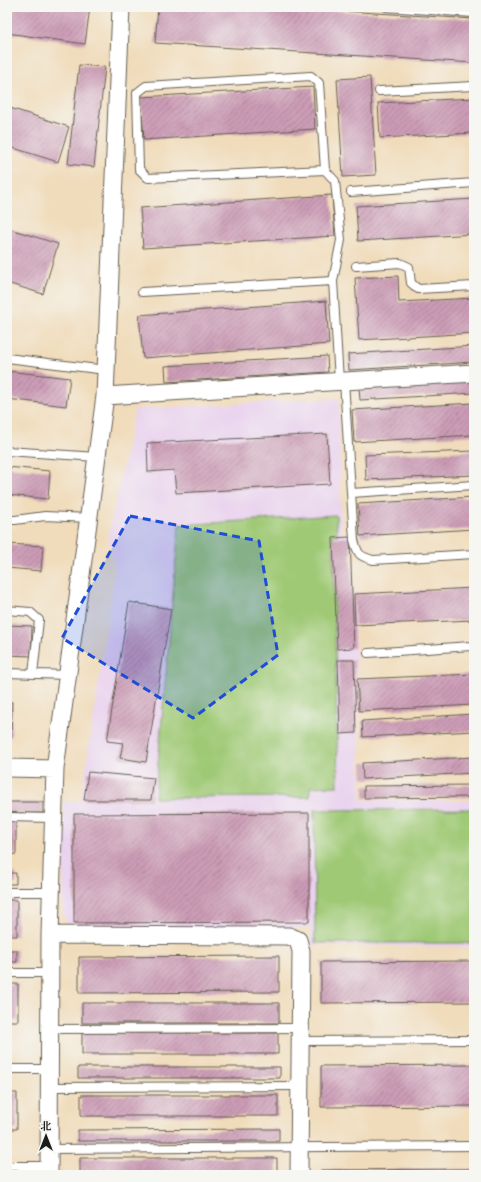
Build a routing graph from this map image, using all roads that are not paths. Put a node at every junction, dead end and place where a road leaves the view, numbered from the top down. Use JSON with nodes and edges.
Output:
{"nodes":[{"id":1,"x":120,"y":7,"type":"edge"},
{"id":2,"x":386,"y":7,"type":"edge"},
{"id":3,"x":474,"y":14,"type":"edge"},
{"id":4,"x":474,"y":86,"type":"edge"},
{"id":5,"x":379,"y":91,"type":"dead end"},
{"id":6,"x":325,"y":170,"type":"junction"},
{"id":7,"x":474,"y":183,"type":"edge"},
{"id":8,"x":351,"y":192,"type":"dead end"},
{"id":9,"x":356,"y":266,"type":"dead end"},
{"id":10,"x":332,"y":281,"type":"junction"},
{"id":11,"x":474,"y":286,"type":"edge"},
{"id":12,"x":142,"y":292,"type":"dead end"},
{"id":13,"x":7,"y":358,"type":"edge"},
{"id":14,"x":106,"y":370,"type":"junction"},
{"id":15,"x":474,"y":372,"type":"edge"},
{"id":16,"x":342,"y":381,"type":"junction"},
{"id":17,"x":105,"y":396,"type":"junction"},
{"id":18,"x":7,"y":452,"type":"edge"},
{"id":19,"x":97,"y":457,"type":"junction"},
{"id":20,"x":474,"y":485,"type":"edge"},
{"id":21,"x":351,"y":493,"type":"junction"},
{"id":22,"x":89,"y":518,"type":"junction"},
{"id":23,"x":7,"y":520,"type":"edge"},
{"id":24,"x":474,"y":554,"type":"edge"},
{"id":25,"x":7,"y":610,"type":"edge"},
{"id":26,"x":474,"y":647,"type":"edge"},
{"id":27,"x":368,"y":653,"type":"dead end"},
{"id":28,"x":7,"y":673,"type":"edge"},
{"id":29,"x":33,"y":674,"type":"junction"},
{"id":30,"x":67,"y":675,"type":"junction"},
{"id":31,"x":7,"y":768,"type":"edge"},
{"id":32,"x":54,"y":769,"type":"junction"},
{"id":33,"x":7,"y":817,"type":"edge"},
{"id":34,"x":53,"y":818,"type":"junction"},
{"id":35,"x":7,"y":892,"type":"edge"},
{"id":36,"x":51,"y":892,"type":"junction"},
{"id":37,"x":50,"y":935,"type":"junction"},
{"id":38,"x":49,"y":973,"type":"junction"},
{"id":39,"x":7,"y":974,"type":"edge"},
{"id":40,"x":49,"y":1029,"type":"junction"},
{"id":41,"x":301,"y":1034,"type":"junction"},
{"id":42,"x":474,"y":1040,"type":"edge"},
{"id":43,"x":49,"y":1068,"type":"junction"},
{"id":44,"x":7,"y":1069,"type":"edge"},
{"id":45,"x":300,"y":1086,"type":"junction"},
{"id":46,"x":49,"y":1087,"type":"junction"},
{"id":47,"x":474,"y":1146,"type":"edge"},
{"id":48,"x":300,"y":1148,"type":"junction"},
{"id":49,"x":49,"y":1163,"type":"edge"},
{"id":50,"x":7,"y":1166,"type":"edge"},
{"id":51,"x":299,"y":1175,"type":"edge"}],
"edges":[{"from":1,"to":14,"type":"street"},
{"from":2,"to":3,"type":"lane"},
{"from":4,"to":5,"type":"lane"},
{"from":6,"to":6,"type":"lane"},
{"from":6,"to":10,"type":"lane"},
{"from":7,"to":8,"type":"lane"},
{"from":9,"to":11,"type":"lane"},
{"from":10,"to":12,"type":"lane"},
{"from":10,"to":16,"type":"lane"},
{"from":13,"to":14,"type":"lane"},
{"from":14,"to":17,"type":"street"},
{"from":15,"to":16,"type":"street"},
{"from":16,"to":17,"type":"street"},
{"from":16,"to":21,"type":"lane"},
{"from":17,"to":19,"type":"street"},
{"from":18,"to":19,"type":"lane"},
{"from":19,"to":22,"type":"street"},
{"from":20,"to":21,"type":"lane"},
{"from":21,"to":24,"type":"lane"},
{"from":22,"to":23,"type":"lane"},
{"from":22,"to":30,"type":"street"},
{"from":25,"to":29,"type":"lane"},
{"from":26,"to":27,"type":"lane"},
{"from":28,"to":29,"type":"lane"},
{"from":29,"to":30,"type":"lane"},
{"from":30,"to":32,"type":"street"},
{"from":31,"to":32,"type":"street"},
{"from":32,"to":34,"type":"street"},
{"from":33,"to":34,"type":"lane"},
{"from":34,"to":36,"type":"street"},
{"from":35,"to":36,"type":"lane"},
{"from":36,"to":37,"type":"street"},
{"from":37,"to":38,"type":"street"},
{"from":37,"to":41,"type":"street"},
{"from":38,"to":39,"type":"lane"},
{"from":38,"to":40,"type":"street"},
{"from":40,"to":41,"type":"lane"},
{"from":40,"to":43,"type":"street"},
{"from":41,"to":42,"type":"lane"},
{"from":41,"to":45,"type":"street"},
{"from":43,"to":44,"type":"lane"},
{"from":43,"to":46,"type":"street"},
{"from":45,"to":46,"type":"lane"},
{"from":45,"to":48,"type":"street"},
{"from":46,"to":49,"type":"street"},
{"from":47,"to":48,"type":"lane"},
{"from":48,"to":49,"type":"lane"},
{"from":48,"to":51,"type":"street"},
{"from":49,"to":50,"type":"lane"}]}
